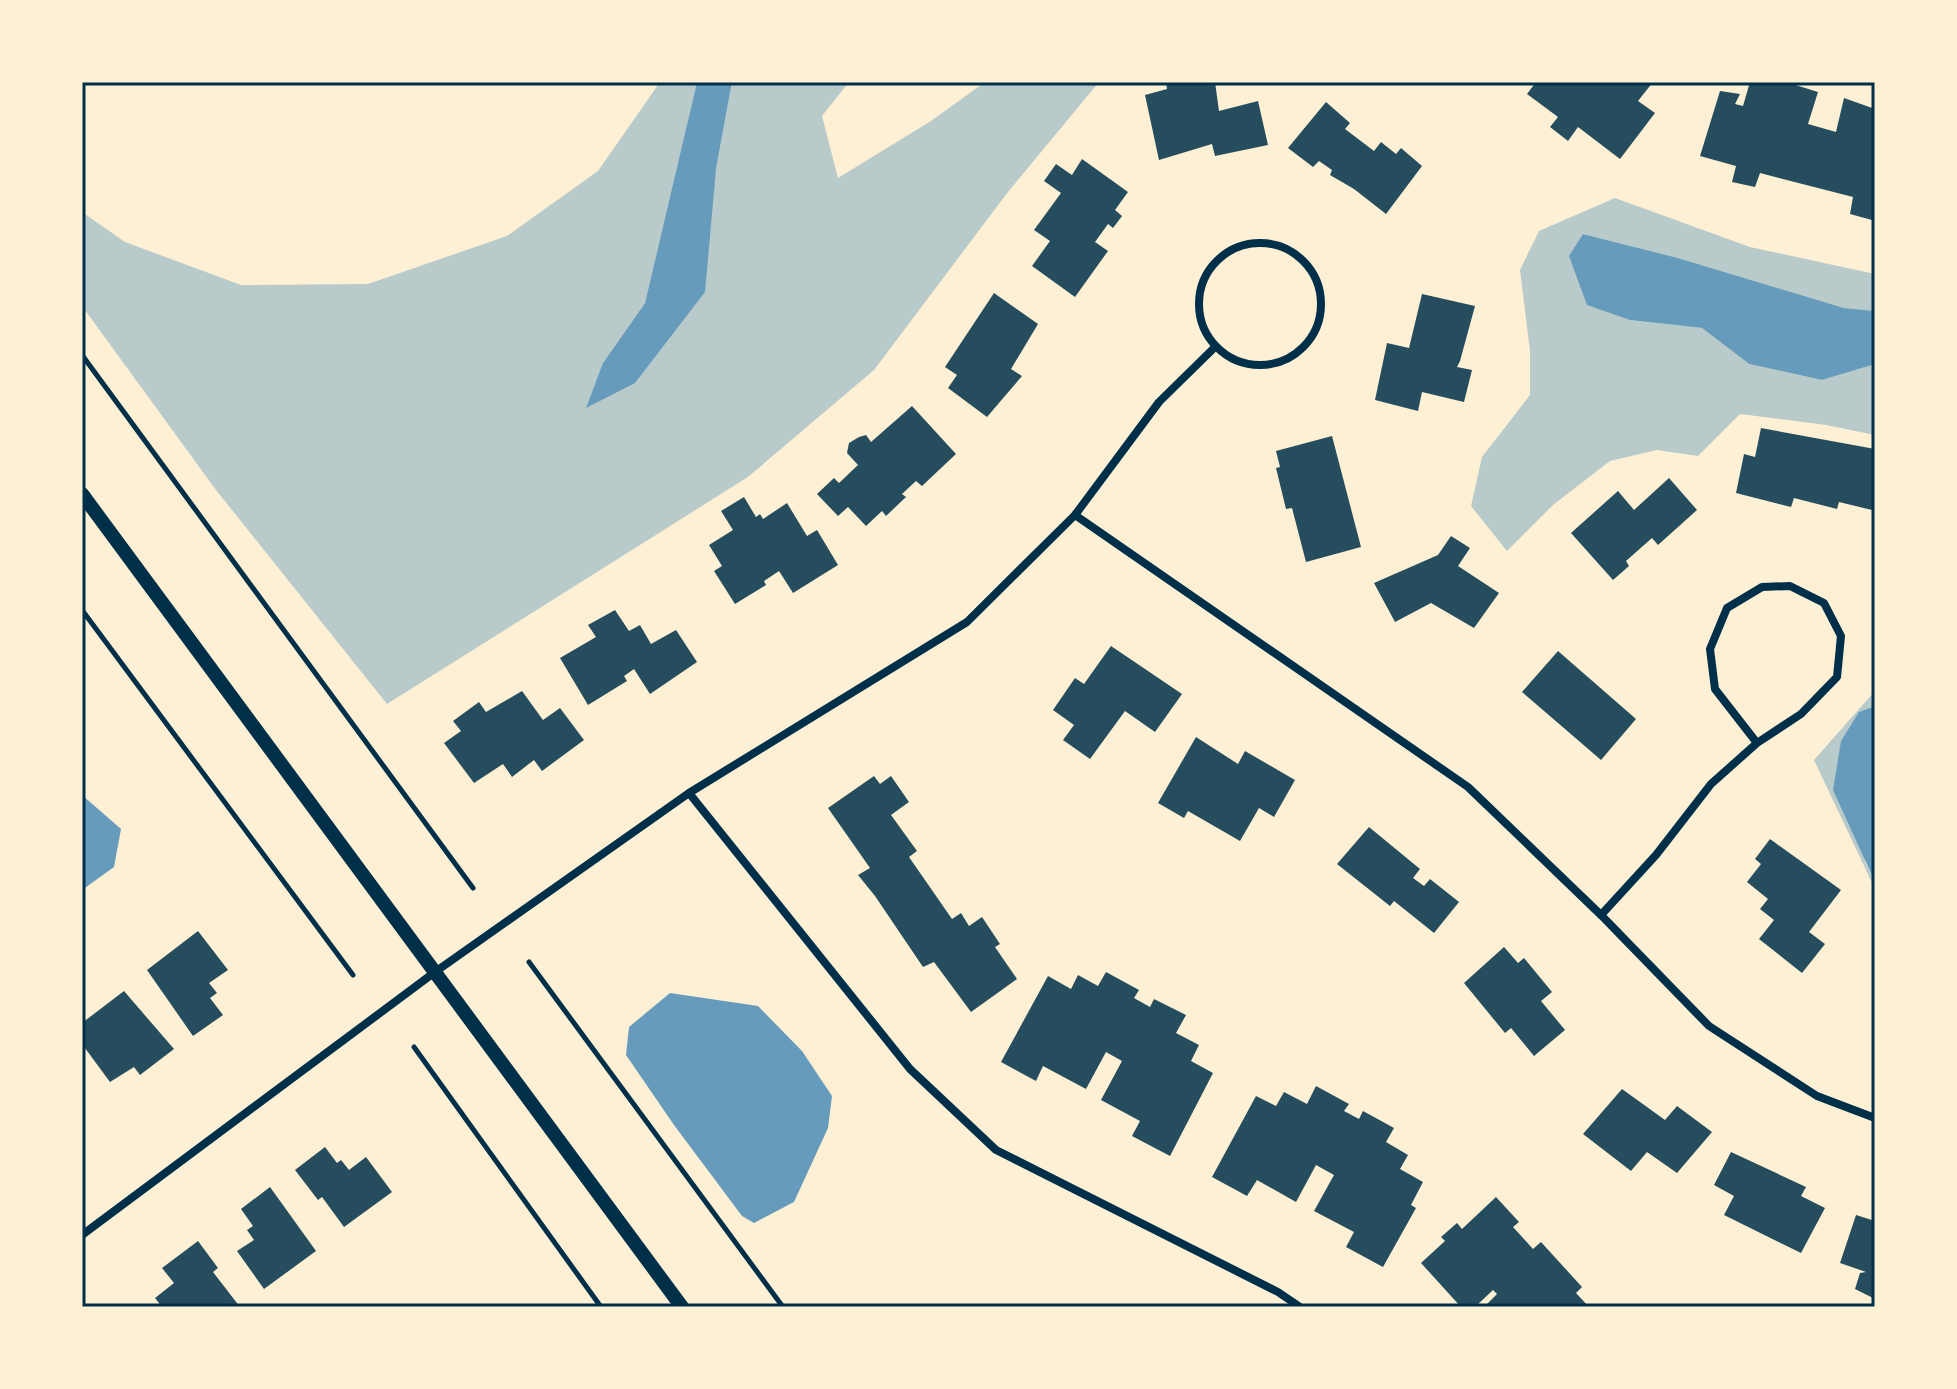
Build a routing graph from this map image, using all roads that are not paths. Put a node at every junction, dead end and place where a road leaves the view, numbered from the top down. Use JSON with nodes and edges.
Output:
{"nodes":[{"id":1,"x":1215,"y":347,"type":"junction"},
{"id":2,"x":82,"y":494,"type":"edge"},
{"id":3,"x":1075,"y":515,"type":"junction"},
{"id":4,"x":1757,"y":743,"type":"junction"},
{"id":5,"x":689,"y":793,"type":"junction"},
{"id":6,"x":1601,"y":915,"type":"junction"},
{"id":7,"x":435,"y":972,"type":"junction"},
{"id":8,"x":1875,"y":1118,"type":"edge"},
{"id":9,"x":82,"y":1235,"type":"edge"},
{"id":10,"x":682,"y":1307,"type":"edge"},
{"id":11,"x":1300,"y":1307,"type":"edge"}],
"edges":[{"from":1,"to":1,"type":"street"},
{"from":1,"to":3,"type":"street"},
{"from":2,"to":7,"type":"street"},
{"from":3,"to":5,"type":"street"},
{"from":3,"to":6,"type":"street"},
{"from":4,"to":4,"type":"street"},
{"from":4,"to":6,"type":"street"},
{"from":5,"to":7,"type":"street"},
{"from":5,"to":11,"type":"street"},
{"from":6,"to":8,"type":"street"},
{"from":7,"to":9,"type":"street"},
{"from":7,"to":10,"type":"street"}]}
